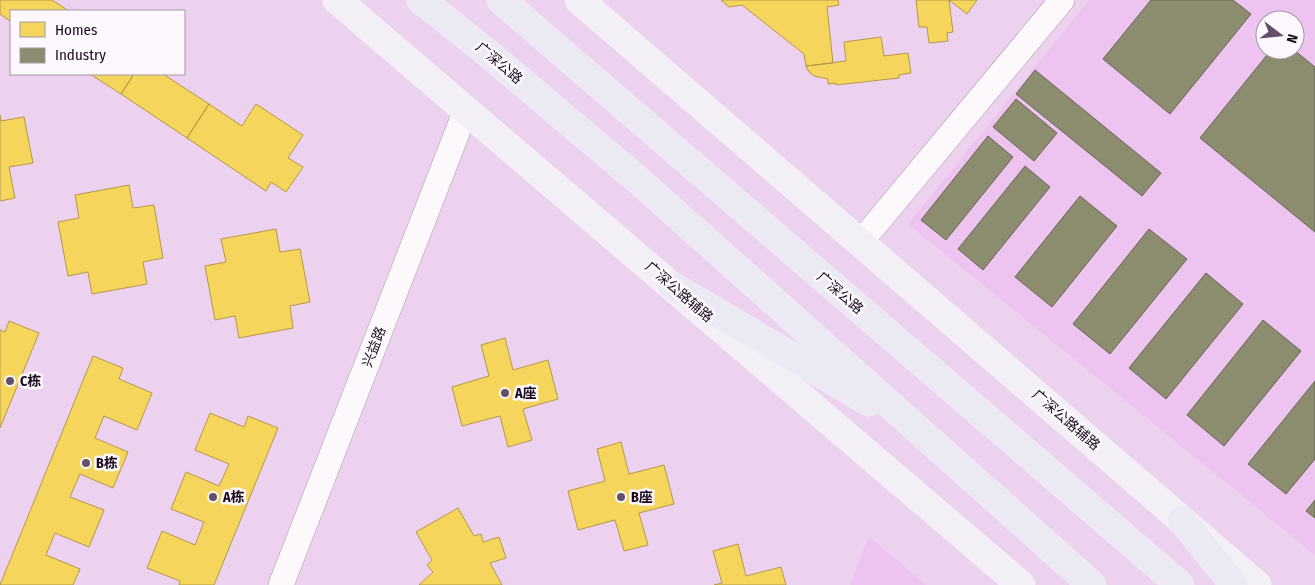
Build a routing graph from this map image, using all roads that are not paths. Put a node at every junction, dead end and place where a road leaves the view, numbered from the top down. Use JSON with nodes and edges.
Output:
{"nodes":[{"id":1,"x":337,"y":0,"type":"edge"},
{"id":2,"x":420,"y":0,"type":"edge"},
{"id":3,"x":501,"y":0,"type":"edge"},
{"id":4,"x":579,"y":0,"type":"edge"},
{"id":5,"x":1062,"y":0,"type":"edge"},
{"id":6,"x":466,"y":110,"type":"junction"},
{"id":7,"x":860,"y":243,"type":"junction"},
{"id":8,"x":672,"y":286,"type":"junction"},
{"id":9,"x":923,"y":434,"type":"junction"},
{"id":10,"x":1182,"y":520,"type":"junction"},
{"id":11,"x":281,"y":585,"type":"edge"},
{"id":12,"x":1021,"y":585,"type":"edge"},
{"id":13,"x":1092,"y":585,"type":"edge"},
{"id":14,"x":1180,"y":585,"type":"edge"},
{"id":15,"x":1234,"y":585,"type":"edge"},
{"id":16,"x":1257,"y":585,"type":"edge"}],
"edges":[{"from":1,"to":6,"type":"main road","name":"广深公路辅路"},
{"from":2,"to":9,"type":"highway","name":"广深公路"},
{"from":3,"to":14,"type":"highway","name":"广深公路"},
{"from":4,"to":7,"type":"main road","name":"广深公路辅路"},
{"from":5,"to":7,"type":"street"},
{"from":6,"to":8,"type":"main road","name":"广深公路辅路"},
{"from":6,"to":11,"type":"street","name":"兴益路"},
{"from":7,"to":10,"type":"main road","name":"广深公路辅路"},
{"from":8,"to":9,"type":"highway"},
{"from":8,"to":12,"type":"main road","name":"广深公路辅路"},
{"from":9,"to":13,"type":"highway","name":"广深公路"},
{"from":10,"to":15,"type":"highway"},
{"from":10,"to":16,"type":"main road","name":"广深公路辅路"}]}
